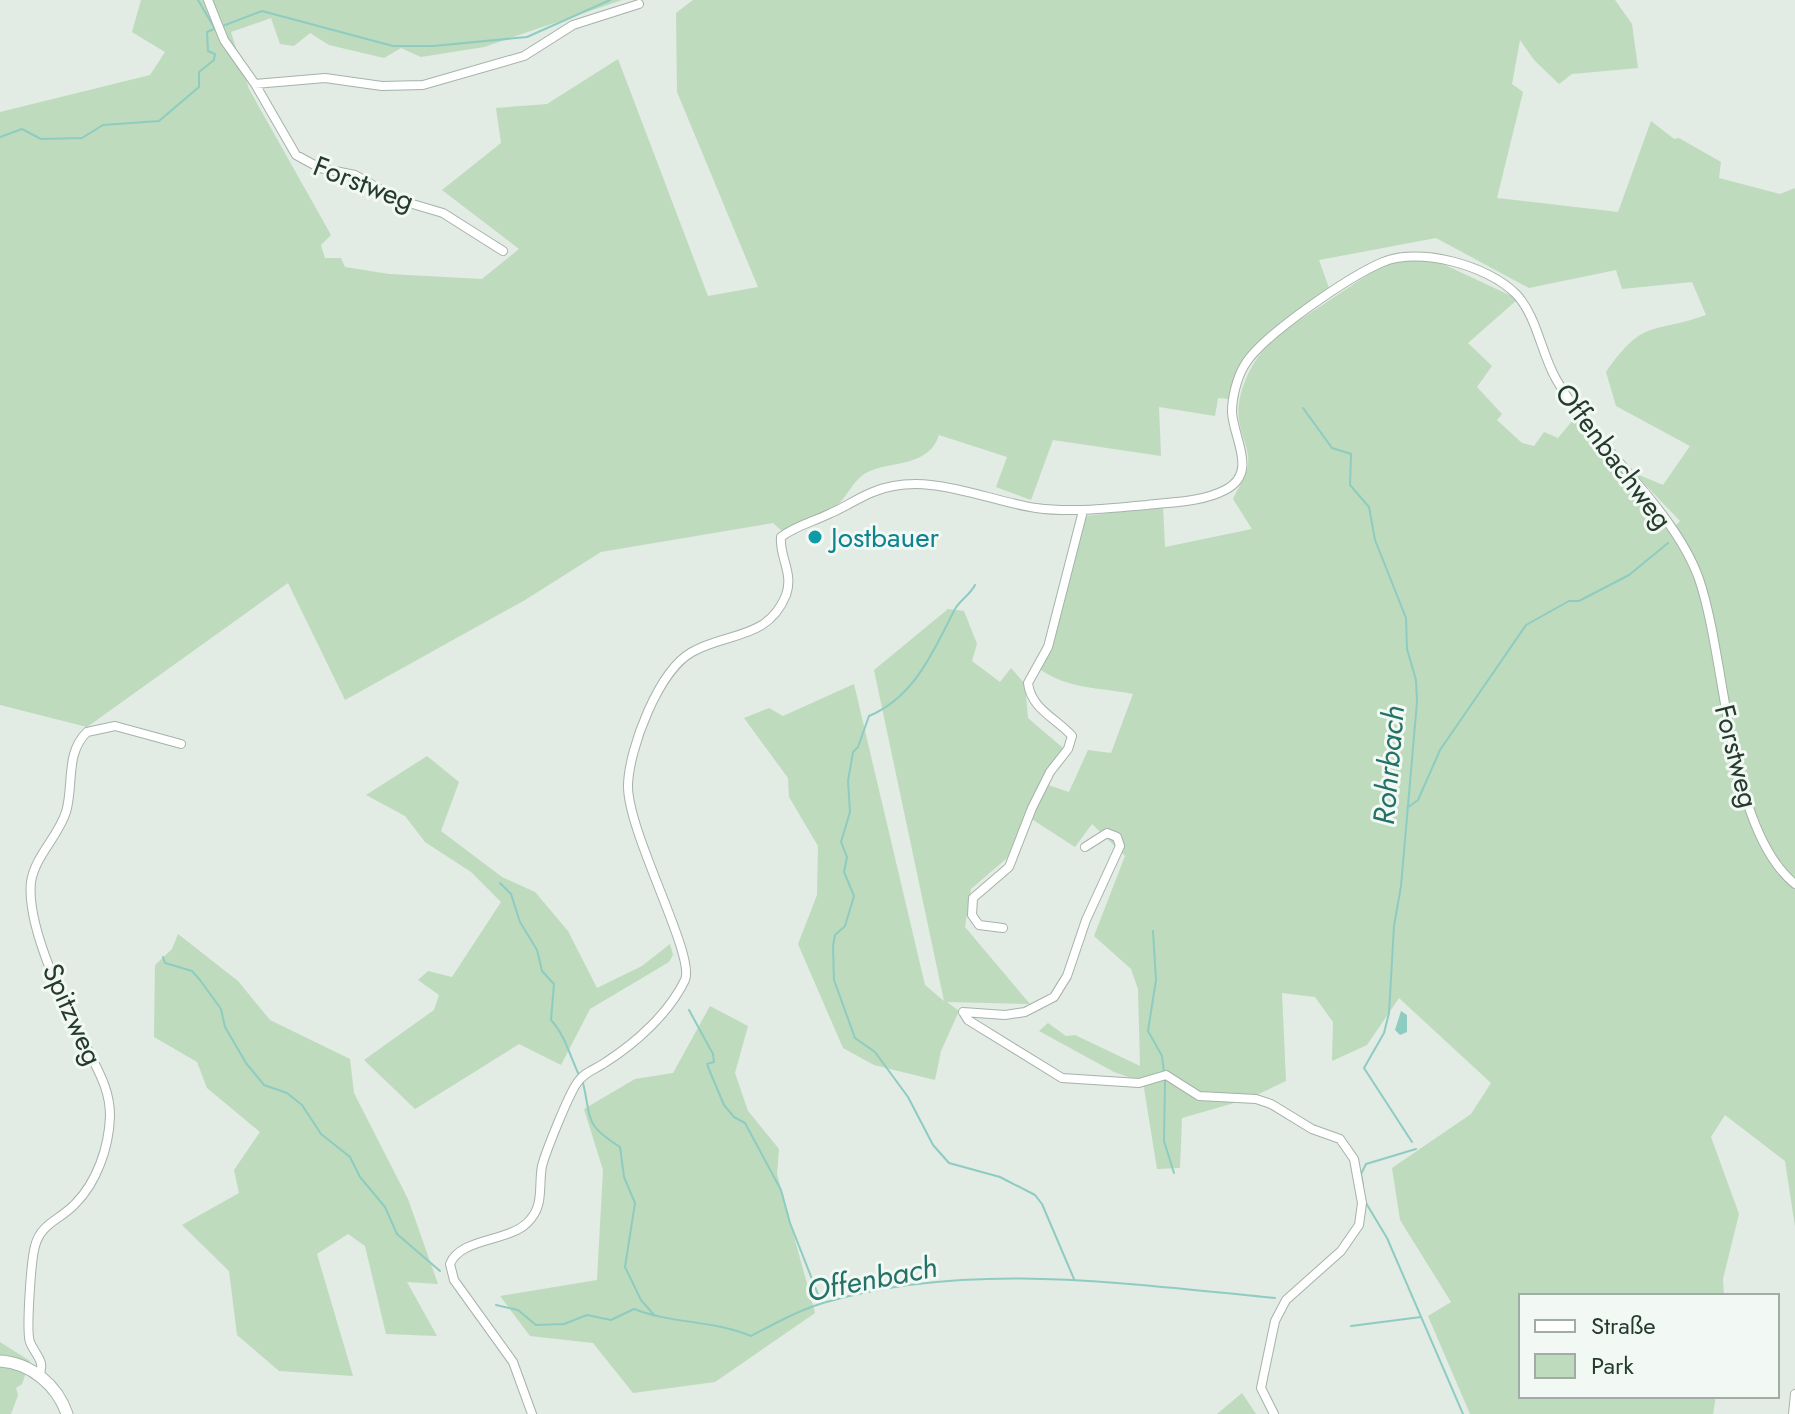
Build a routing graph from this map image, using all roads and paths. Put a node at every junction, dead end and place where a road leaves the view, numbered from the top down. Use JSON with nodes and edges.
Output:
{"nodes":[{"id":1,"x":208,"y":0,"type":"edge"},
{"id":2,"x":639,"y":4,"type":"dead end"},
{"id":3,"x":255,"y":84,"type":"junction"},
{"id":4,"x":503,"y":251,"type":"dead end"},
{"id":5,"x":1083,"y":511,"type":"junction"},
{"id":6,"x":1709,"y":615,"type":"joint"},
{"id":7,"x":181,"y":744,"type":"dead end"},
{"id":8,"x":1085,"y":847,"type":"dead end"},
{"id":9,"x":1795,"y":884,"type":"edge"},
{"id":10,"x":1003,"y":928,"type":"dead end"},
{"id":11,"x":0,"y":1361,"type":"edge"},
{"id":12,"x":39,"y":1375,"type":"junction"},
{"id":13,"x":1795,"y":1394,"type":"edge"},
{"id":14,"x":67,"y":1414,"type":"edge"},
{"id":15,"x":532,"y":1414,"type":"edge"},
{"id":16,"x":1274,"y":1414,"type":"edge"},
{"id":17,"x":1793,"y":1414,"type":"edge"}],
"edges":[{"from":1,"to":3,"type":"street","name":"Forstweg"},
{"from":2,"to":3,"type":"street"},
{"from":3,"to":4,"type":"street","name":"Forstweg"},
{"from":5,"to":6,"type":"street","name":"Offenbachweg"},
{"from":5,"to":10,"type":"street"},
{"from":5,"to":15,"type":"street","name":"Offenbachweg"},
{"from":6,"to":9,"type":"street","name":"Forstweg"},
{"from":7,"to":12,"type":"street","name":"Spitzweg"},
{"from":8,"to":16,"type":"street"},
{"from":11,"to":12,"type":"main road"},
{"from":12,"to":14,"type":"main road"},
{"from":13,"to":17,"type":"street"}]}
